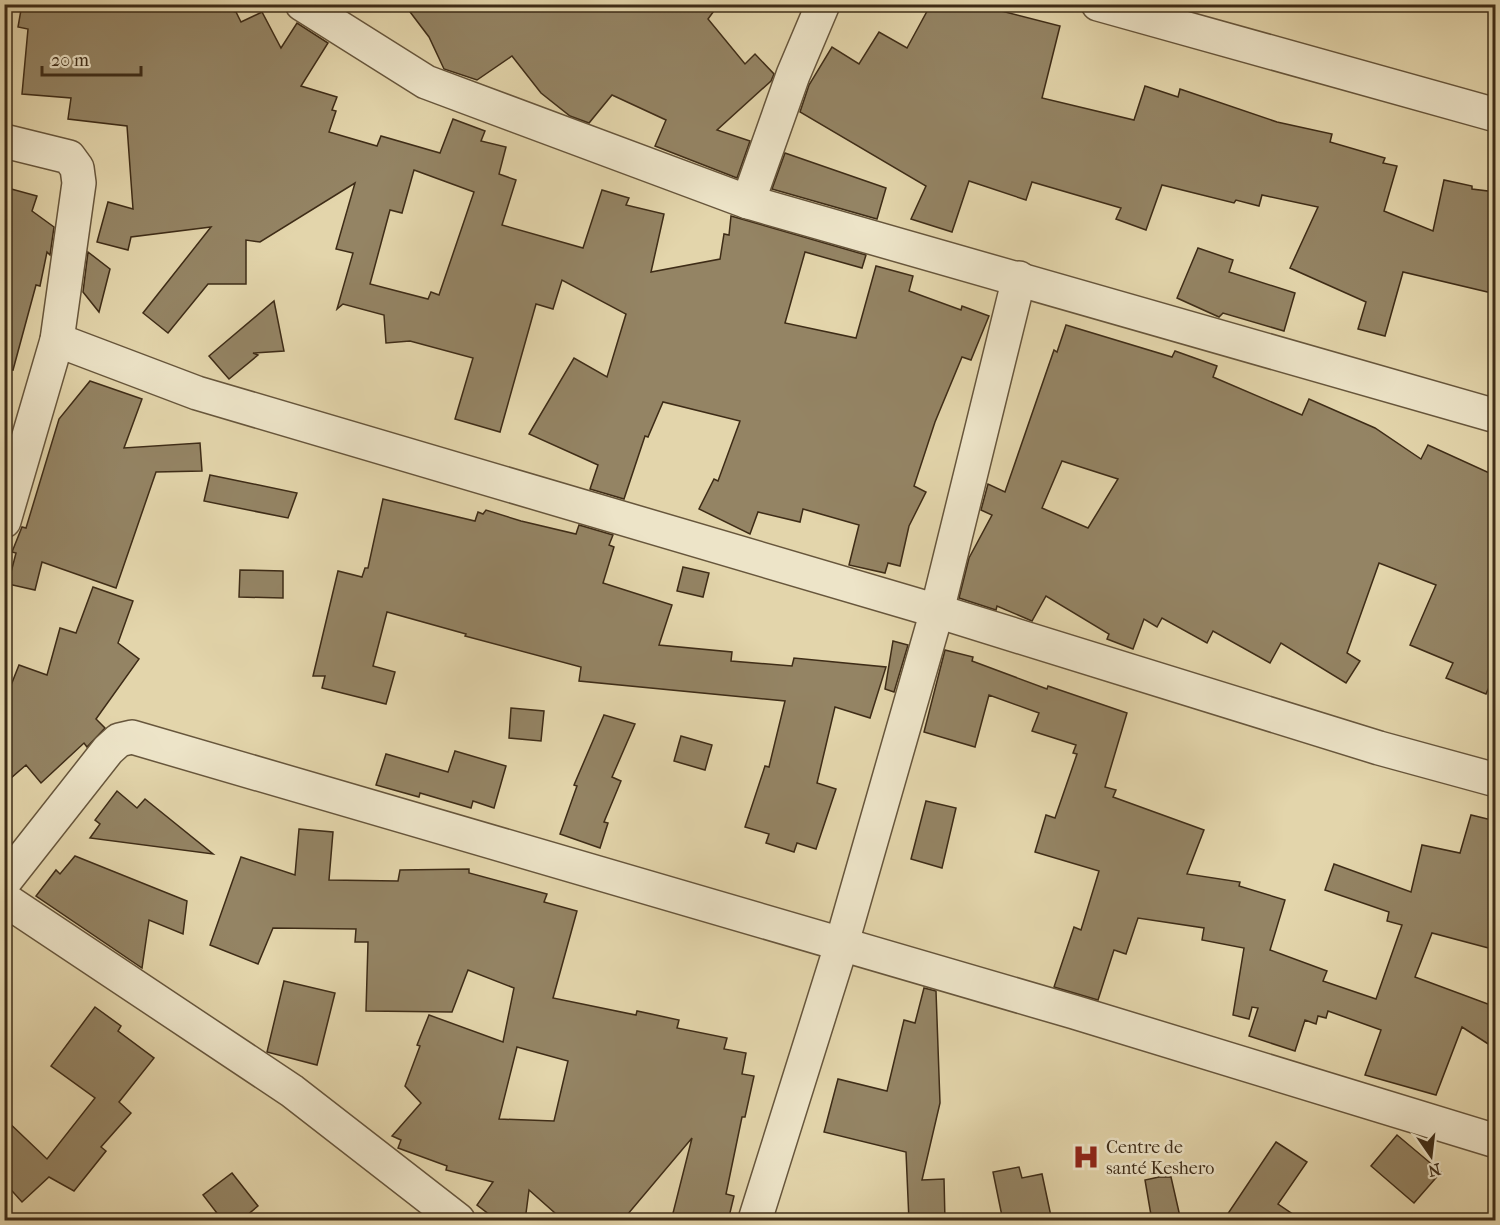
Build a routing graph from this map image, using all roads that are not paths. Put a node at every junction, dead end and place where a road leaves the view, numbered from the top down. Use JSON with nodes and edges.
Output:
{"nodes":[{"id":1,"x":302,"y":4,"type":"edge"},
{"id":2,"x":823,"y":4,"type":"edge"},
{"id":3,"x":1098,"y":4,"type":"edge"},
{"id":4,"x":1496,"y":115,"type":"edge"},
{"id":5,"x":4,"y":141,"type":"edge"},
{"id":6,"x":748,"y":202,"type":"junction"},
{"id":7,"x":1019,"y":278,"type":"junction"},
{"id":8,"x":57,"y":340,"type":"junction"},
{"id":9,"x":1496,"y":416,"type":"edge"},
{"id":10,"x":4,"y":521,"type":"edge"},
{"id":11,"x":937,"y":611,"type":"junction"},
{"id":12,"x":1496,"y":780,"type":"edge"},
{"id":13,"x":4,"y":882,"type":"edge"},
{"id":14,"x":4,"y":900,"type":"edge"},
{"id":15,"x":841,"y":946,"type":"junction"},
{"id":16,"x":1496,"y":1141,"type":"edge"},
{"id":17,"x":458,"y":1221,"type":"edge"},
{"id":18,"x":755,"y":1221,"type":"edge"}],
"edges":[{"from":1,"to":6,"type":"street"},
{"from":2,"to":6,"type":"street"},
{"from":3,"to":4,"type":"street"},
{"from":5,"to":8,"type":"street"},
{"from":6,"to":7,"type":"street"},
{"from":7,"to":9,"type":"street"},
{"from":7,"to":11,"type":"street"},
{"from":8,"to":10,"type":"street"},
{"from":8,"to":11,"type":"street"},
{"from":11,"to":12,"type":"street"},
{"from":11,"to":15,"type":"street"},
{"from":13,"to":15,"type":"street"},
{"from":14,"to":17,"type":"street"},
{"from":15,"to":16,"type":"street"},
{"from":15,"to":18,"type":"street"}]}
